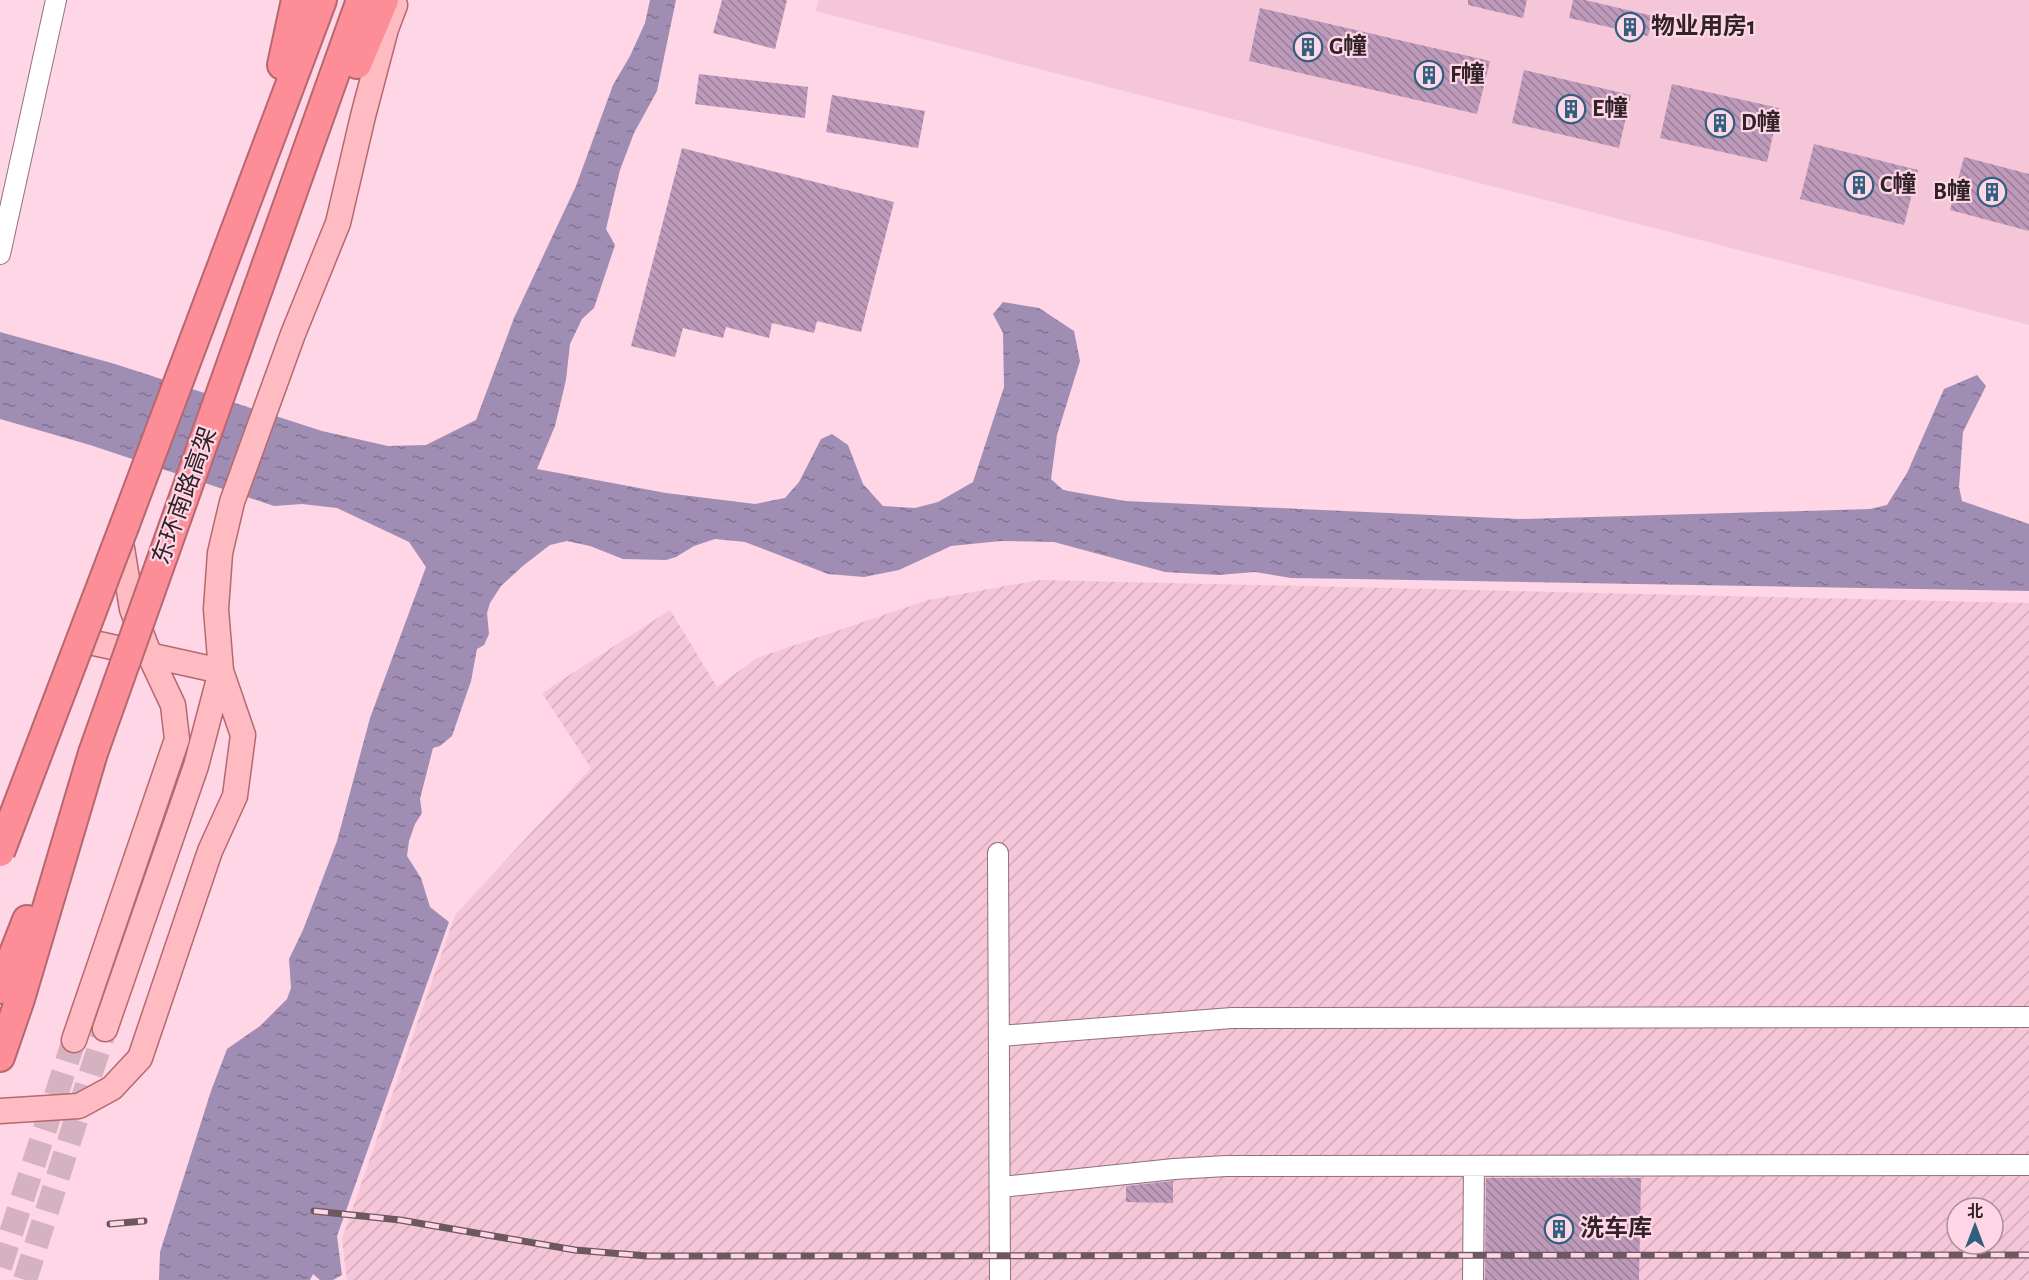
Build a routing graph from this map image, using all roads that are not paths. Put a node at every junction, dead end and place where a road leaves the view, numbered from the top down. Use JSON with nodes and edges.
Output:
{"nodes":[{"id":1,"x":56,"y":0,"type":"edge"},
{"id":2,"x":296,"y":0,"type":"edge"},
{"id":3,"x":321,"y":0,"type":"edge"},
{"id":4,"x":333,"y":0,"type":"edge"},
{"id":5,"x":361,"y":0,"type":"edge"},
{"id":6,"x":384,"y":0,"type":"edge"},
{"id":7,"x":397,"y":0,"type":"edge"},
{"id":8,"x":265,"y":151,"type":"junction"},
{"id":9,"x":278,"y":235,"type":"junction"},
{"id":10,"x":0,"y":254,"type":"edge"},
{"id":11,"x":122,"y":549,"type":"junction"},
{"id":12,"x":85,"y":641,"type":"junction"},
{"id":13,"x":150,"y":656,"type":"junction"},
{"id":14,"x":221,"y":671,"type":"junction"},
{"id":15,"x":93,"y":753,"type":"junction"},
{"id":16,"x":0,"y":833,"type":"edge"},
{"id":17,"x":0,"y":852,"type":"edge"},
{"id":18,"x":998,"y":853,"type":"dead end"},
{"id":19,"x":0,"y":989,"type":"edge"},
{"id":20,"x":2029,"y":1017,"type":"edge"},
{"id":21,"x":105,"y":1029,"type":"tunnel mouth"},
{"id":22,"x":1000,"y":1036,"type":"junction"},
{"id":23,"x":74,"y":1040,"type":"tunnel mouth"},
{"id":24,"x":0,"y":1057,"type":"edge"},
{"id":25,"x":0,"y":1111,"type":"edge"},
{"id":26,"x":2029,"y":1165,"type":"edge"},
{"id":27,"x":1474,"y":1166,"type":"junction"},
{"id":28,"x":1001,"y":1187,"type":"junction"},
{"id":29,"x":1000,"y":1280,"type":"edge"},
{"id":30,"x":1473,"y":1280,"type":"edge"}],
"edges":[{"from":1,"to":10,"type":"street"},
{"from":2,"to":8,"type":"highway"},
{"from":3,"to":8,"type":"highway","name":"东环南路高架"},
{"from":4,"to":11,"type":"main road"},
{"from":5,"to":9,"type":"highway","name":"东环南路高架"},
{"from":6,"to":9,"type":"highway"},
{"from":7,"to":14,"type":"main road"},
{"from":8,"to":17,"type":"highway","name":"东环南路高架","bridge":true},
{"from":9,"to":15,"type":"highway","name":"东环南路高架","bridge":true},
{"from":11,"to":12,"type":"main road"},
{"from":11,"to":13,"type":"main road"},
{"from":12,"to":13,"type":"main road"},
{"from":12,"to":16,"type":"main road"},
{"from":13,"to":14,"type":"main road"},
{"from":13,"to":23,"type":"main road"},
{"from":14,"to":21,"type":"main road"},
{"from":14,"to":25,"type":"main road"},
{"from":15,"to":19,"type":"highway","name":"东环南路高架"},
{"from":15,"to":24,"type":"highway"},
{"from":18,"to":22,"type":"street"},
{"from":20,"to":22,"type":"street"},
{"from":22,"to":28,"type":"street"},
{"from":26,"to":27,"type":"street"},
{"from":27,"to":28,"type":"street"},
{"from":27,"to":30,"type":"street"},
{"from":28,"to":29,"type":"street"}]}
